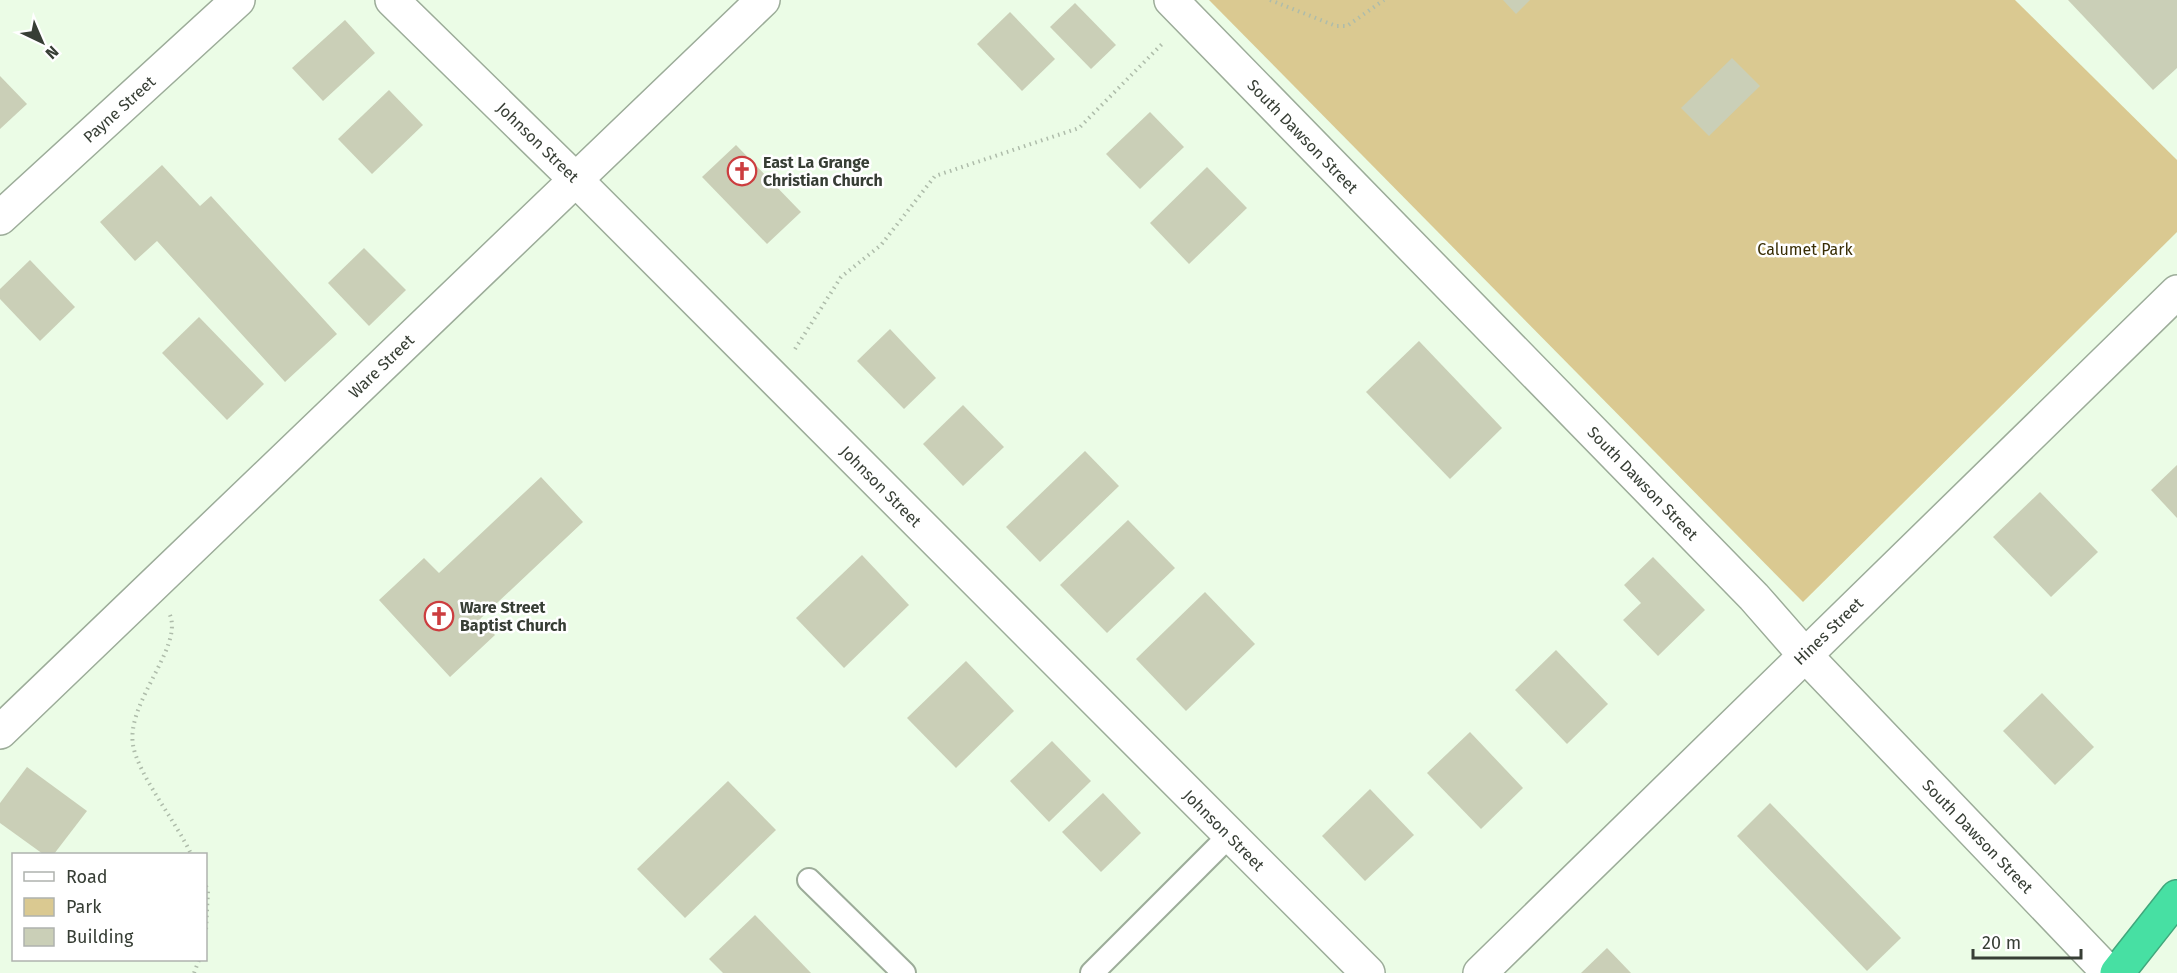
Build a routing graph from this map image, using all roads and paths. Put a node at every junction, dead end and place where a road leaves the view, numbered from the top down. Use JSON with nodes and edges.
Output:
{"nodes":[{"id":1,"x":238,"y":0,"type":"edge"},
{"id":2,"x":392,"y":0,"type":"edge"},
{"id":3,"x":763,"y":0,"type":"edge"},
{"id":4,"x":1171,"y":0,"type":"edge"},
{"id":5,"x":1270,"y":0,"type":"edge"},
{"id":6,"x":1384,"y":0,"type":"edge"},
{"id":7,"x":1167,"y":39,"type":"dead end"},
{"id":8,"x":575,"y":178,"type":"junction"},
{"id":9,"x":0,"y":218,"type":"edge"},
{"id":10,"x":2177,"y":292,"type":"edge"},
{"id":11,"x":795,"y":351,"type":"dead end"},
{"id":12,"x":154,"y":583,"type":"junction"},
{"id":13,"x":1804,"y":654,"type":"junction"},
{"id":14,"x":0,"y":732,"type":"edge"},
{"id":15,"x":1230,"y":835,"type":"junction"},
{"id":16,"x":190,"y":853,"type":"edge"},
{"id":17,"x":809,"y":880,"type":"dead end"},
{"id":18,"x":207,"y":888,"type":"edge"},
{"id":19,"x":2177,"y":897,"type":"edge"},
{"id":20,"x":207,"y":910,"type":"edge"},
{"id":21,"x":904,"y":973,"type":"edge"},
{"id":22,"x":1092,"y":973,"type":"edge"},
{"id":23,"x":1368,"y":973,"type":"edge"},
{"id":24,"x":1480,"y":973,"type":"edge"},
{"id":25,"x":2109,"y":973,"type":"edge"},
{"id":26,"x":2117,"y":973,"type":"edge"}],
"edges":[{"from":1,"to":9,"type":"street","name":"Payne Street"},
{"from":2,"to":8,"type":"street","name":"Johnson Street"},
{"from":3,"to":8,"type":"street","name":"Ware Street"},
{"from":4,"to":13,"type":"street","name":"South Dawson Street"},
{"from":5,"to":6,"type":"path"},
{"from":7,"to":11,"type":"path"},
{"from":8,"to":12,"type":"street","name":"Ware Street"},
{"from":8,"to":15,"type":"street","name":"Johnson Street"},
{"from":10,"to":13,"type":"street","name":"Hines Street"},
{"from":12,"to":14,"type":"street","name":"Ware Street"},
{"from":12,"to":16,"type":"path"},
{"from":13,"to":24,"type":"street","name":"Hines Street"},
{"from":13,"to":25,"type":"street","name":"South Dawson Street"},
{"from":15,"to":22,"type":"lane"},
{"from":15,"to":23,"type":"street","name":"Johnson Street"},
{"from":17,"to":21,"type":"lane"},
{"from":18,"to":20,"type":"path"},
{"from":19,"to":26,"type":"highway"}]}
